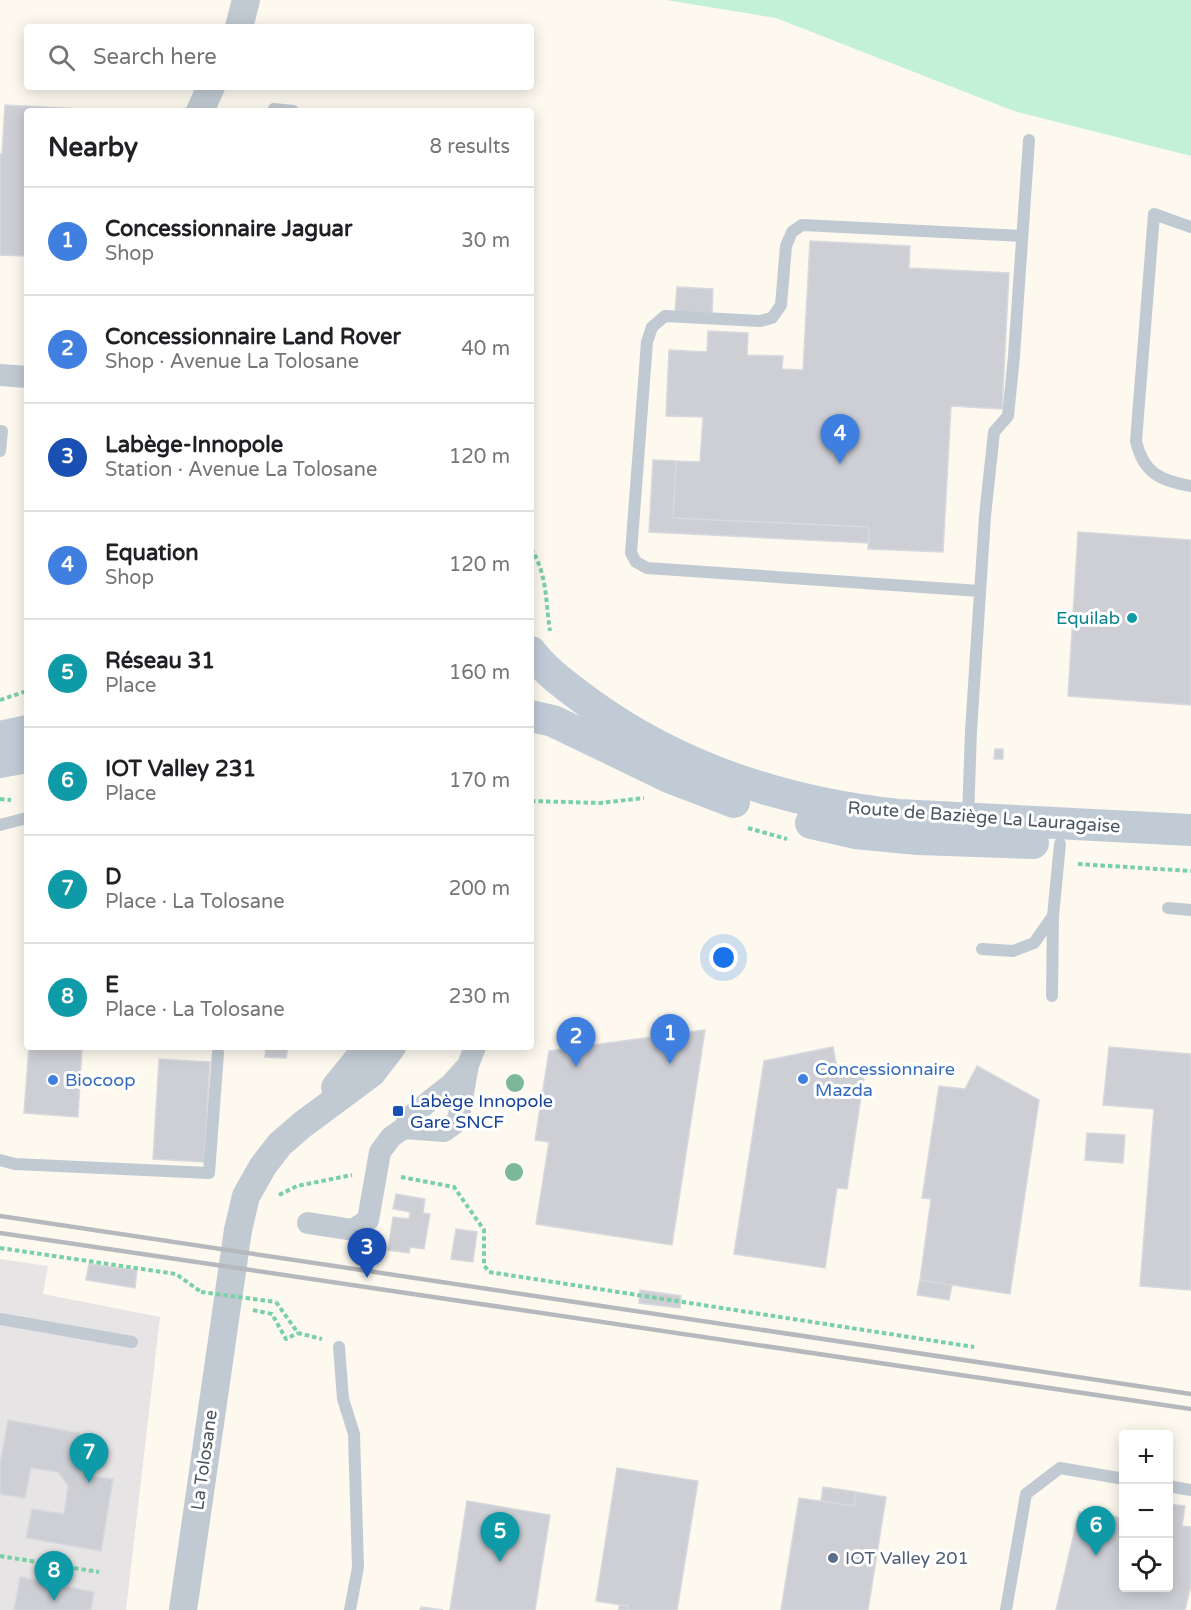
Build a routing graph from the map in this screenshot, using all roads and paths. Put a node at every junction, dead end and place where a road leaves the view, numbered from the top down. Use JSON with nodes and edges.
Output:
{"nodes":[{"id":1,"x":246,"y":0,"type":"edge"},
{"id":2,"x":240,"y":24,"type":"edge"},
{"id":3,"x":210,"y":90,"type":"edge"},
{"id":4,"x":201,"y":108,"type":"edge"},
{"id":5,"x":1029,"y":140,"type":"dead end"},
{"id":6,"x":1191,"y":227,"type":"edge"},
{"id":7,"x":1022,"y":236,"type":"junction"},
{"id":8,"x":0,"y":375,"type":"edge"},
{"id":9,"x":24,"y":377,"type":"edge"},
{"id":10,"x":0,"y":431,"type":"edge"},
{"id":11,"x":0,"y":451,"type":"edge"},
{"id":12,"x":1191,"y":486,"type":"edge"},
{"id":13,"x":534,"y":555,"type":"edge"},
{"id":14,"x":980,"y":591,"type":"junction"},
{"id":15,"x":542,"y":644,"type":"edge"},
{"id":16,"x":24,"y":692,"type":"edge"},
{"id":17,"x":0,"y":700,"type":"edge"},
{"id":18,"x":534,"y":717,"type":"edge"},
{"id":19,"x":24,"y":732,"type":"edge"},
{"id":20,"x":0,"y":737,"type":"edge"},
{"id":21,"x":24,"y":758,"type":"edge"},
{"id":22,"x":0,"y":762,"type":"edge"},
{"id":23,"x":646,"y":797,"type":"dead end"},
{"id":24,"x":534,"y":801,"type":"edge"},
{"id":25,"x":968,"y":818,"type":"junction"},
{"id":26,"x":24,"y":819,"type":"edge"},
{"id":27,"x":0,"y":825,"type":"edge"},
{"id":28,"x":1191,"y":830,"type":"edge"},
{"id":29,"x":1060,"y":844,"type":"junction"},
{"id":30,"x":1191,"y":852,"type":"edge"},
{"id":31,"x":1168,"y":908,"type":"dead end"},
{"id":32,"x":1191,"y":910,"type":"edge"},
{"id":33,"x":1053,"y":916,"type":"junction"},
{"id":34,"x":982,"y":950,"type":"dead end"},
{"id":35,"x":1052,"y":996,"type":"dead end"},
{"id":36,"x":363,"y":1050,"type":"edge"},
{"id":37,"x":390,"y":1050,"type":"edge"},
{"id":38,"x":218,"y":1053,"type":"dead end"},
{"id":39,"x":471,"y":1056,"type":"edge"},
{"id":40,"x":302,"y":1125,"type":"junction"},
{"id":41,"x":404,"y":1128,"type":"junction"},
{"id":42,"x":0,"y":1160,"type":"edge"},
{"id":43,"x":366,"y":1173,"type":"junction"},
{"id":44,"x":278,"y":1189,"type":"dead end"},
{"id":45,"x":290,"y":1190,"type":"dead end"},
{"id":46,"x":272,"y":1198,"type":"dead end"},
{"id":47,"x":308,"y":1223,"type":"dead end"},
{"id":48,"x":0,"y":1248,"type":"edge"},
{"id":49,"x":251,"y":1287,"type":"dead end"},
{"id":50,"x":0,"y":1318,"type":"edge"},
{"id":51,"x":298,"y":1333,"type":"junction"},
{"id":52,"x":132,"y":1342,"type":"dead end"},
{"id":53,"x":339,"y":1347,"type":"joint"},
{"id":54,"x":974,"y":1347,"type":"dead end"},
{"id":55,"x":1119,"y":1478,"type":"edge"},
{"id":56,"x":1173,"y":1487,"type":"edge"},
{"id":57,"x":1191,"y":1490,"type":"edge"},
{"id":58,"x":0,"y":1556,"type":"edge"},
{"id":59,"x":99,"y":1572,"type":"dead end"},
{"id":60,"x":183,"y":1610,"type":"edge"},
{"id":61,"x":350,"y":1610,"type":"edge"},
{"id":62,"x":1006,"y":1610,"type":"edge"}],
"edges":[{"from":1,"to":2,"type":"street"},
{"from":3,"to":4,"type":"street"},
{"from":5,"to":7,"type":"lane"},
{"from":6,"to":12,"type":"lane"},
{"from":7,"to":14,"type":"lane"},
{"from":7,"to":14,"type":"lane"},
{"from":8,"to":9,"type":"street"},
{"from":10,"to":11,"type":"lane"},
{"from":13,"to":15,"type":"path"},
{"from":14,"to":25,"type":"lane"},
{"from":15,"to":25,"type":"main road","name":"Route de Baziège La Lauragaise"},
{"from":16,"to":17,"type":"path"},
{"from":18,"to":29,"type":"main road","name":"Route de Baziège La Lauragaise"},
{"from":19,"to":20,"type":"main road"},
{"from":21,"to":22,"type":"main road"},
{"from":23,"to":24,"type":"path"},
{"from":25,"to":28,"type":"main road","name":"Route de Baziège La Lauragaise"},
{"from":26,"to":27,"type":"lane"},
{"from":29,"to":30,"type":"main road","name":"Route de Baziège La Lauragaise"},
{"from":29,"to":33,"type":"lane"},
{"from":31,"to":32,"type":"lane"},
{"from":33,"to":34,"type":"lane"},
{"from":33,"to":35,"type":"lane"},
{"from":36,"to":40,"type":"street"},
{"from":37,"to":40,"type":"street"},
{"from":38,"to":42,"type":"lane"},
{"from":39,"to":41,"type":"street"},
{"from":39,"to":41,"type":"street"},
{"from":40,"to":60,"type":"street","name":"La Tolosane"},
{"from":41,"to":43,"type":"street"},
{"from":43,"to":45,"type":"path"},
{"from":43,"to":47,"type":"street"},
{"from":43,"to":54,"type":"path"},
{"from":44,"to":46,"type":"path"},
{"from":48,"to":51,"type":"path","bridge":true},
{"from":49,"to":51,"type":"path"},
{"from":50,"to":52,"type":"lane"},
{"from":51,"to":53,"type":"path"},
{"from":53,"to":61,"type":"lane"},
{"from":55,"to":62,"type":"lane"},
{"from":56,"to":57,"type":"lane"},
{"from":58,"to":59,"type":"path"}]}
